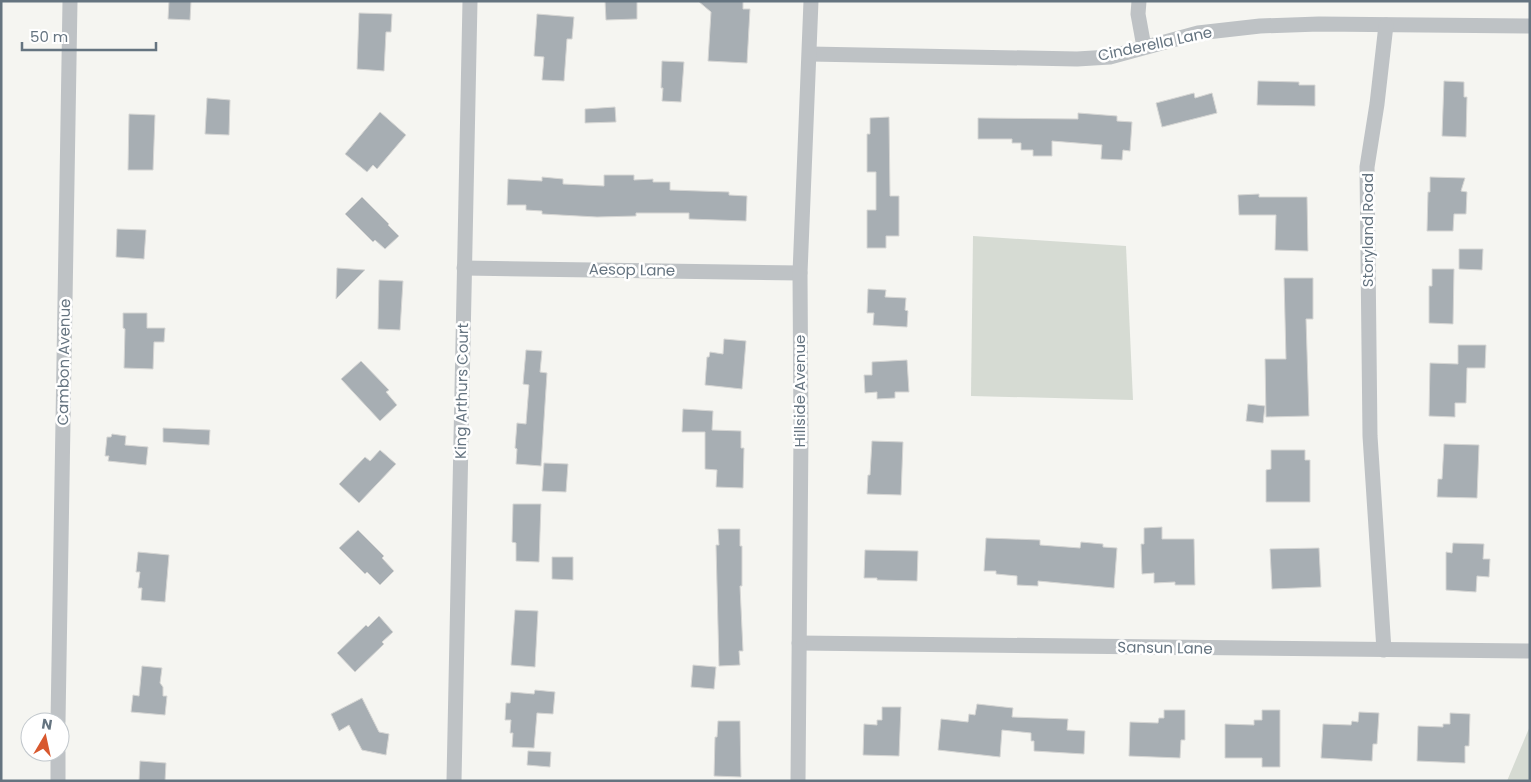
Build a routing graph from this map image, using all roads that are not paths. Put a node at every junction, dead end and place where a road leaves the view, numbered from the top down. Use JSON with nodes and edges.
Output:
{"nodes":[{"id":1,"x":70,"y":1,"type":"edge"},
{"id":2,"x":470,"y":1,"type":"edge"},
{"id":3,"x":811,"y":1,"type":"edge"},
{"id":4,"x":1139,"y":1,"type":"edge"},
{"id":5,"x":1386,"y":25,"type":"junction"},
{"id":6,"x":1530,"y":26,"type":"edge"},
{"id":7,"x":1144,"y":47,"type":"junction"},
{"id":8,"x":810,"y":54,"type":"junction"},
{"id":9,"x":464,"y":268,"type":"junction"},
{"id":10,"x":800,"y":273,"type":"junction"},
{"id":11,"x":799,"y":643,"type":"junction"},
{"id":12,"x":1384,"y":650,"type":"junction"},
{"id":13,"x":1530,"y":651,"type":"edge"},
{"id":14,"x":58,"y":712,"type":"edge"},
{"id":15,"x":58,"y":762,"type":"edge"},
{"id":16,"x":58,"y":781,"type":"edge"},
{"id":17,"x":454,"y":781,"type":"edge"},
{"id":18,"x":798,"y":781,"type":"edge"}],
"edges":[{"from":1,"to":14,"type":"street","name":"Cambon Avenue"},
{"from":2,"to":9,"type":"street","name":"King Arthurs Court"},
{"from":3,"to":8,"type":"street","name":"Hillside Avenue"},
{"from":4,"to":7,"type":"street"},
{"from":5,"to":6,"type":"street","name":"Cinderella Lane"},
{"from":5,"to":7,"type":"street","name":"Cinderella Lane"},
{"from":5,"to":12,"type":"street","name":"Storyland Road"},
{"from":7,"to":8,"type":"street","name":"Cinderella Lane"},
{"from":8,"to":10,"type":"street","name":"Hillside Avenue"},
{"from":9,"to":10,"type":"street","name":"Aesop Lane"},
{"from":9,"to":17,"type":"street","name":"King Arthurs Court"},
{"from":10,"to":11,"type":"street","name":"Hillside Avenue"},
{"from":11,"to":12,"type":"street","name":"Sansun Lane"},
{"from":11,"to":18,"type":"street","name":"Hillside Avenue"},
{"from":12,"to":13,"type":"street","name":"Sansun Lane"},
{"from":15,"to":16,"type":"street"}]}
